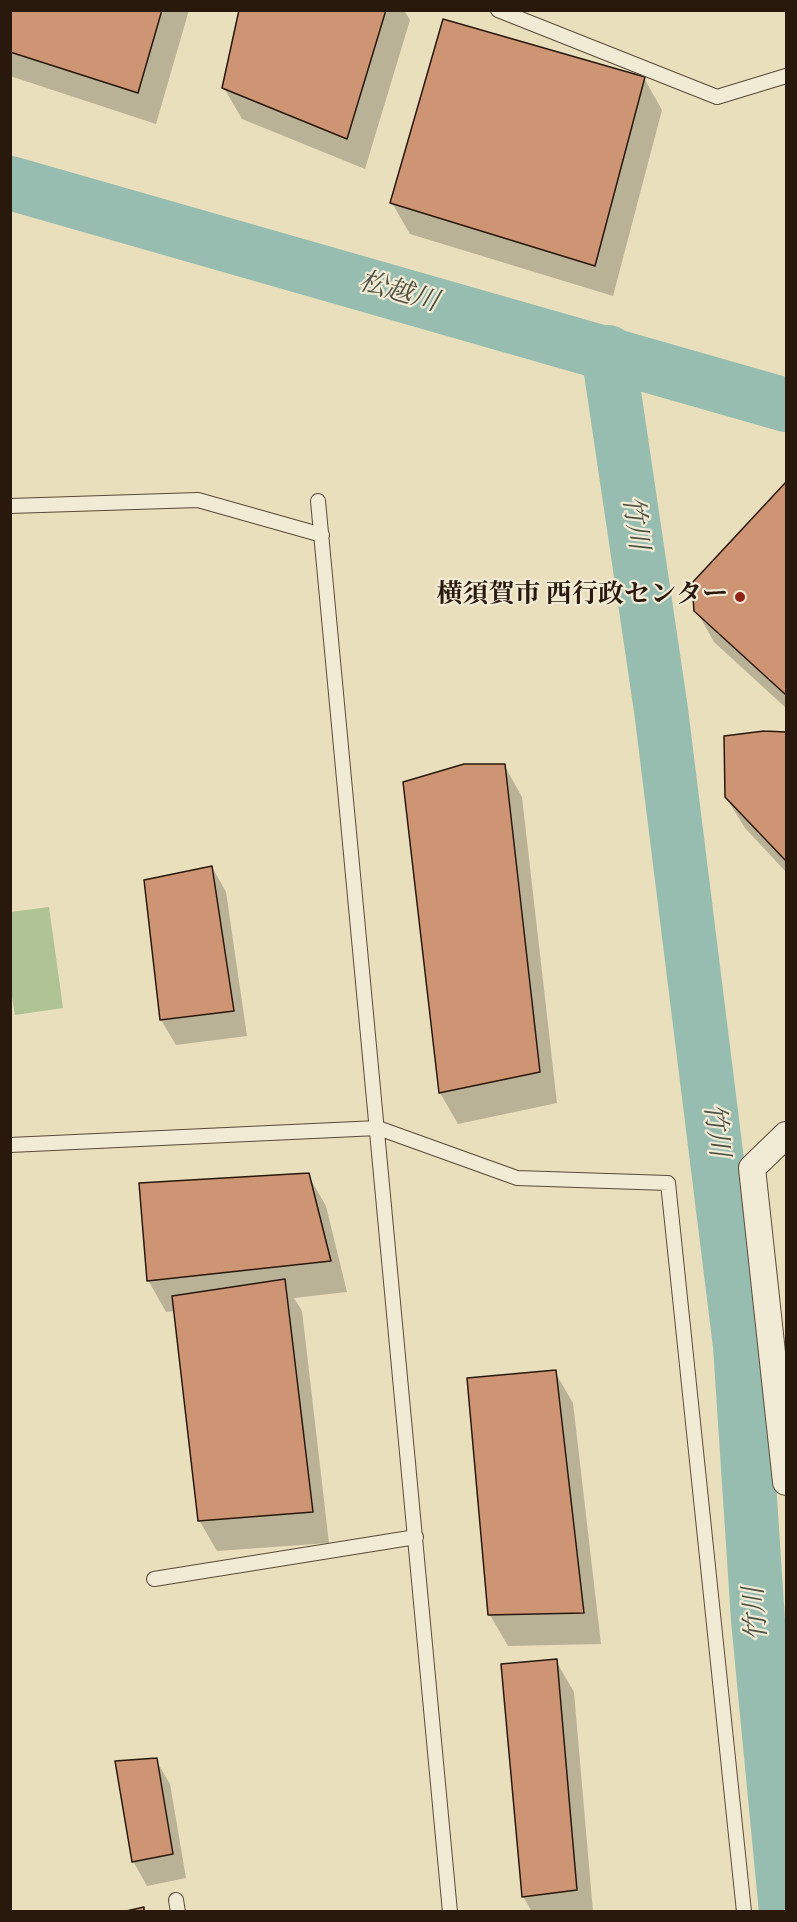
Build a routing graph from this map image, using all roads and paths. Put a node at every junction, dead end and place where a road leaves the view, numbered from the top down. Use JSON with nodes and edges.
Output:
{"nodes":[{"id":1,"x":498,"y":10,"type":"edge"},
{"id":2,"x":786,"y":76,"type":"edge"},
{"id":3,"x":318,"y":501,"type":"dead end"},
{"id":4,"x":10,"y":506,"type":"edge"},
{"id":5,"x":322,"y":535,"type":"junction"},
{"id":6,"x":378,"y":1128,"type":"junction"},
{"id":7,"x":786,"y":1135,"type":"edge"},
{"id":8,"x":10,"y":1145,"type":"edge"},
{"id":9,"x":786,"y":1482,"type":"edge"},
{"id":10,"x":416,"y":1537,"type":"junction"},
{"id":11,"x":154,"y":1579,"type":"dead end"},
{"id":12,"x":450,"y":1911,"type":"edge"},
{"id":13,"x":744,"y":1911,"type":"edge"}],
"edges":[{"from":1,"to":2,"type":"lane"},
{"from":3,"to":5,"type":"lane"},
{"from":4,"to":5,"type":"lane"},
{"from":5,"to":6,"type":"lane"},
{"from":6,"to":8,"type":"lane"},
{"from":6,"to":10,"type":"lane"},
{"from":6,"to":13,"type":"lane"},
{"from":7,"to":9,"type":"street"},
{"from":10,"to":11,"type":"lane"},
{"from":10,"to":12,"type":"lane"}]}
